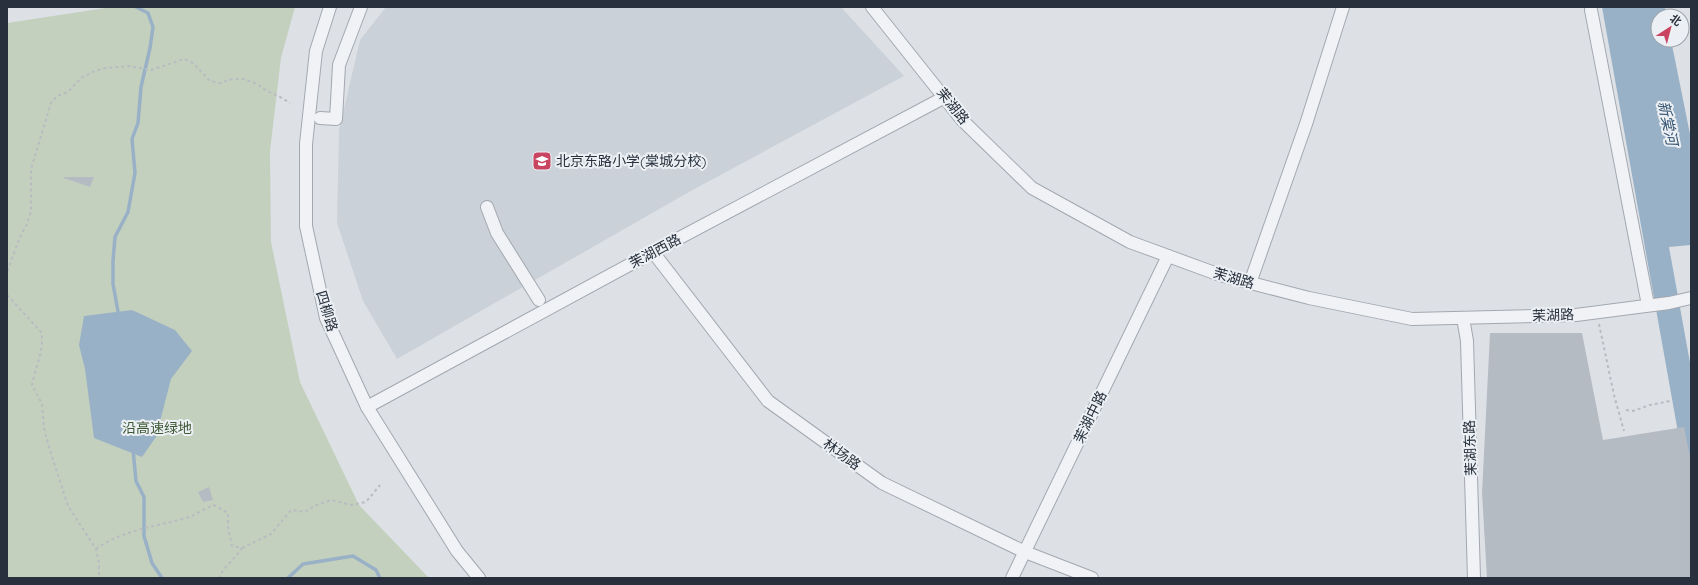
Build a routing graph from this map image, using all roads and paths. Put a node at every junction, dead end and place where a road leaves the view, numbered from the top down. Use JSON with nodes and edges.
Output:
{"nodes":[{"id":1,"x":330,"y":7,"type":"edge"},
{"id":2,"x":361,"y":7,"type":"edge"},
{"id":3,"x":872,"y":7,"type":"edge"},
{"id":4,"x":1343,"y":7,"type":"edge"},
{"id":5,"x":1591,"y":10,"type":"dead end"},
{"id":6,"x":945,"y":97,"type":"junction"},
{"id":7,"x":290,"y":103,"type":"dead end"},
{"id":8,"x":320,"y":118,"type":"dead end"},
{"id":9,"x":487,"y":207,"type":"dead end"},
{"id":10,"x":653,"y":252,"type":"junction"},
{"id":11,"x":1168,"y":256,"type":"junction"},
{"id":12,"x":7,"y":277,"type":"edge"},
{"id":13,"x":1250,"y":283,"type":"junction"},
{"id":14,"x":7,"y":295,"type":"edge"},
{"id":15,"x":1691,"y":298,"type":"edge"},
{"id":16,"x":539,"y":300,"type":"dead end"},
{"id":17,"x":1648,"y":305,"type":"junction"},
{"id":18,"x":1463,"y":318,"type":"junction"},
{"id":19,"x":1599,"y":324,"type":"dead end"},
{"id":20,"x":1670,"y":401,"type":"dead end"},
{"id":21,"x":367,"y":407,"type":"junction"},
{"id":22,"x":1626,"y":410,"type":"dead end"},
{"id":23,"x":1624,"y":430,"type":"dead end"},
{"id":24,"x":380,"y":484,"type":"dead end"},
{"id":25,"x":242,"y":548,"type":"junction"},
{"id":26,"x":96,"y":549,"type":"junction"},
{"id":27,"x":1025,"y":552,"type":"junction"},
{"id":28,"x":99,"y":578,"type":"edge"},
{"id":29,"x":219,"y":578,"type":"edge"},
{"id":30,"x":479,"y":578,"type":"edge"},
{"id":31,"x":1012,"y":578,"type":"edge"},
{"id":32,"x":1092,"y":578,"type":"edge"},
{"id":33,"x":1474,"y":578,"type":"edge"}],
"edges":[{"from":1,"to":21,"type":"street","name":"四柳路"},
{"from":2,"to":8,"type":"street"},
{"from":3,"to":6,"type":"street","name":"茉湖路"},
{"from":4,"to":13,"type":"street"},
{"from":5,"to":17,"type":"street"},
{"from":6,"to":10,"type":"street","name":"茉湖西路"},
{"from":6,"to":11,"type":"street","name":"茉湖路"},
{"from":7,"to":12,"type":"path"},
{"from":9,"to":16,"type":"street"},
{"from":10,"to":21,"type":"street","name":"茉湖西路"},
{"from":10,"to":27,"type":"street","name":"林场路"},
{"from":11,"to":13,"type":"street","name":"茉湖路"},
{"from":11,"to":27,"type":"street","name":"茉湖中路"},
{"from":13,"to":18,"type":"street","name":"茉湖路"},
{"from":14,"to":26,"type":"path"},
{"from":15,"to":17,"type":"street","name":"茉湖路"},
{"from":17,"to":18,"type":"street","name":"茉湖路"},
{"from":18,"to":33,"type":"street","name":"茉湖东路"},
{"from":19,"to":23,"type":"path"},
{"from":20,"to":22,"type":"path"},
{"from":21,"to":30,"type":"street","name":"四柳路"},
{"from":24,"to":25,"type":"path"},
{"from":25,"to":26,"type":"path"},
{"from":25,"to":29,"type":"path"},
{"from":26,"to":28,"type":"path"},
{"from":27,"to":31,"type":"street","name":"茉湖中路"},
{"from":27,"to":32,"type":"street","name":"林场路"}]}
